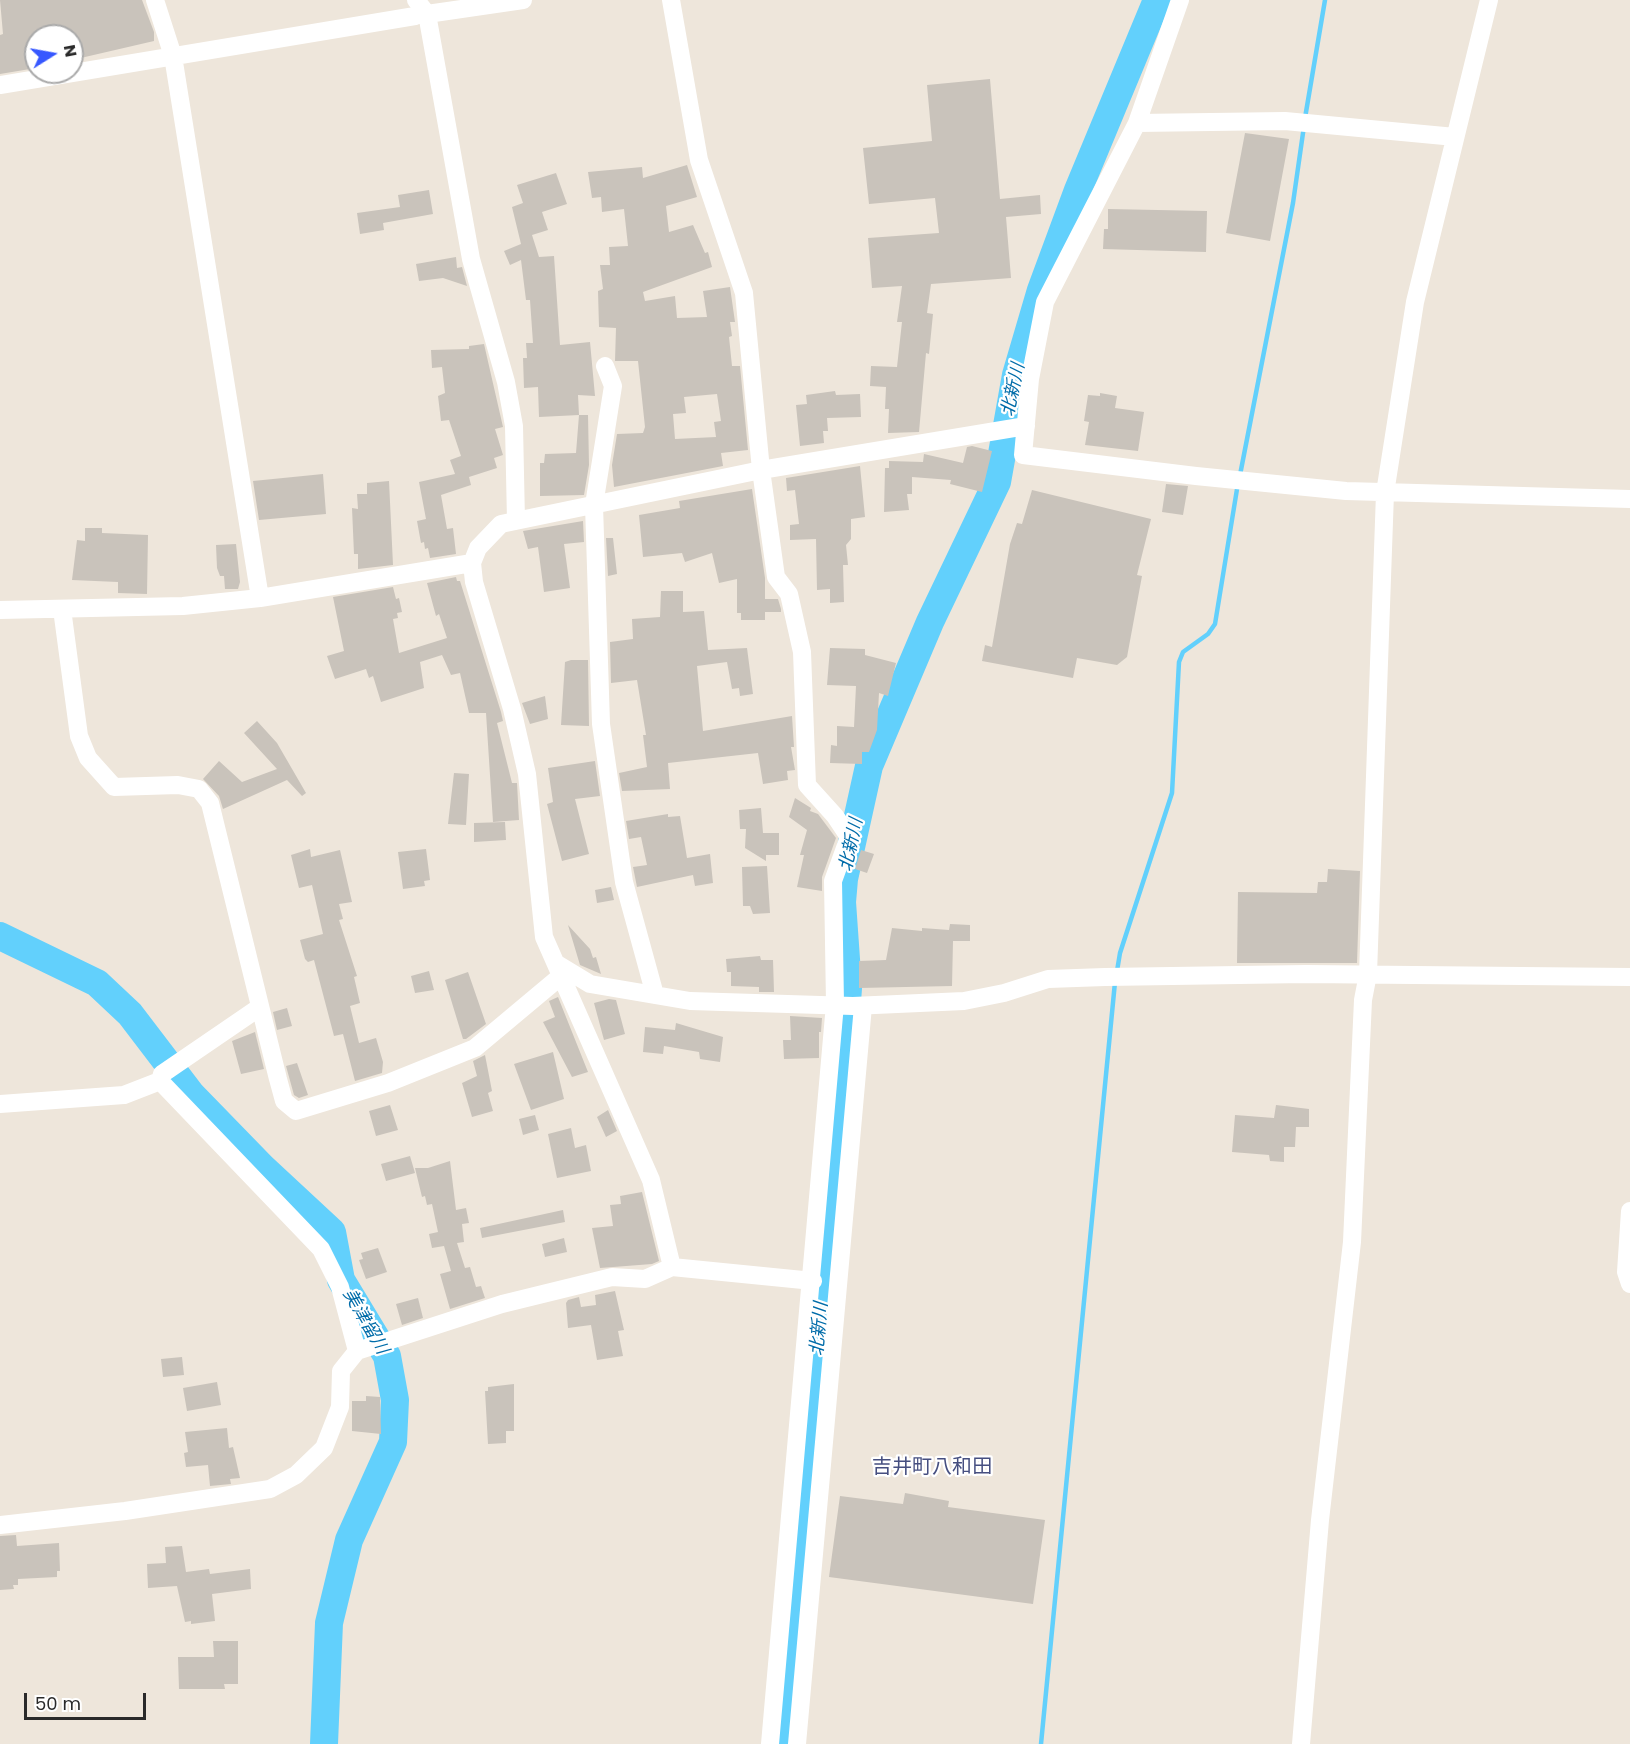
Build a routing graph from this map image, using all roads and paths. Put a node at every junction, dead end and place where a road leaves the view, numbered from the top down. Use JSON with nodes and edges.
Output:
{"nodes":[{"id":1,"x":155,"y":0,"type":"edge"},
{"id":2,"x":523,"y":0,"type":"edge"},
{"id":3,"x":671,"y":0,"type":"edge"},
{"id":4,"x":1180,"y":0,"type":"edge"},
{"id":5,"x":1488,"y":0,"type":"edge"},
{"id":6,"x":422,"y":9,"type":"edge"},
{"id":7,"x":173,"y":56,"type":"junction"},
{"id":8,"x":0,"y":85,"type":"edge"},
{"id":9,"x":1137,"y":123,"type":"junction"},
{"id":10,"x":1455,"y":137,"type":"junction"},
{"id":11,"x":605,"y":366,"type":"dead end"},
{"id":12,"x":1021,"y":427,"type":"junction"},
{"id":13,"x":761,"y":470,"type":"junction"},
{"id":14,"x":1385,"y":493,"type":"junction"},
{"id":15,"x":1630,"y":499,"type":"edge"},
{"id":16,"x":594,"y":505,"type":"junction"},
{"id":17,"x":516,"y":521,"type":"junction"},
{"id":18,"x":472,"y":563,"type":"junction"},
{"id":19,"x":260,"y":598,"type":"junction"},
{"id":20,"x":62,"y":609,"type":"junction"},
{"id":21,"x":0,"y":610,"type":"edge"},
{"id":22,"x":559,"y":970,"type":"junction"},
{"id":23,"x":1368,"y":974,"type":"junction"},
{"id":24,"x":1630,"y":977,"type":"edge"},
{"id":25,"x":655,"y":995,"type":"junction"},
{"id":26,"x":850,"y":1006,"type":"junction"},
{"id":27,"x":260,"y":1008,"type":"junction"},
{"id":28,"x":161,"y":1078,"type":"junction"},
{"id":29,"x":0,"y":1104,"type":"edge"},
{"id":30,"x":1630,"y":1211,"type":"edge"},
{"id":31,"x":672,"y":1267,"type":"junction"},
{"id":32,"x":813,"y":1281,"type":"junction"},
{"id":33,"x":1630,"y":1284,"type":"edge"},
{"id":34,"x":362,"y":1350,"type":"junction"},
{"id":35,"x":0,"y":1525,"type":"edge"},
{"id":36,"x":770,"y":1744,"type":"edge"},
{"id":37,"x":797,"y":1744,"type":"edge"},
{"id":38,"x":1301,"y":1744,"type":"edge"}],
"edges":[{"from":1,"to":7,"type":"street"},
{"from":2,"to":6,"type":"street"},
{"from":3,"to":13,"type":"street"},
{"from":4,"to":9,"type":"street"},
{"from":5,"to":10,"type":"street"},
{"from":6,"to":7,"type":"street"},
{"from":6,"to":17,"type":"street"},
{"from":7,"to":8,"type":"street"},
{"from":7,"to":19,"type":"street"},
{"from":9,"to":10,"type":"street"},
{"from":9,"to":12,"type":"street"},
{"from":10,"to":14,"type":"street"},
{"from":11,"to":16,"type":"street"},
{"from":12,"to":13,"type":"street"},
{"from":12,"to":14,"type":"street"},
{"from":13,"to":16,"type":"street"},
{"from":13,"to":26,"type":"street"},
{"from":14,"to":15,"type":"street"},
{"from":14,"to":23,"type":"street"},
{"from":16,"to":17,"type":"street"},
{"from":16,"to":25,"type":"street"},
{"from":17,"to":18,"type":"street"},
{"from":18,"to":19,"type":"street"},
{"from":18,"to":22,"type":"street"},
{"from":19,"to":20,"type":"street"},
{"from":20,"to":21,"type":"street"},
{"from":20,"to":27,"type":"street"},
{"from":22,"to":25,"type":"street"},
{"from":22,"to":27,"type":"street"},
{"from":22,"to":31,"type":"street"},
{"from":23,"to":24,"type":"street"},
{"from":23,"to":26,"type":"street"},
{"from":23,"to":38,"type":"street"},
{"from":25,"to":26,"type":"street"},
{"from":26,"to":32,"type":"street"},
{"from":26,"to":37,"type":"street"},
{"from":27,"to":28,"type":"street"},
{"from":28,"to":29,"type":"street"},
{"from":28,"to":34,"type":"street"},
{"from":30,"to":33,"type":"street"},
{"from":31,"to":32,"type":"street"},
{"from":31,"to":34,"type":"street"},
{"from":32,"to":36,"type":"street"},
{"from":34,"to":35,"type":"street"}]}
